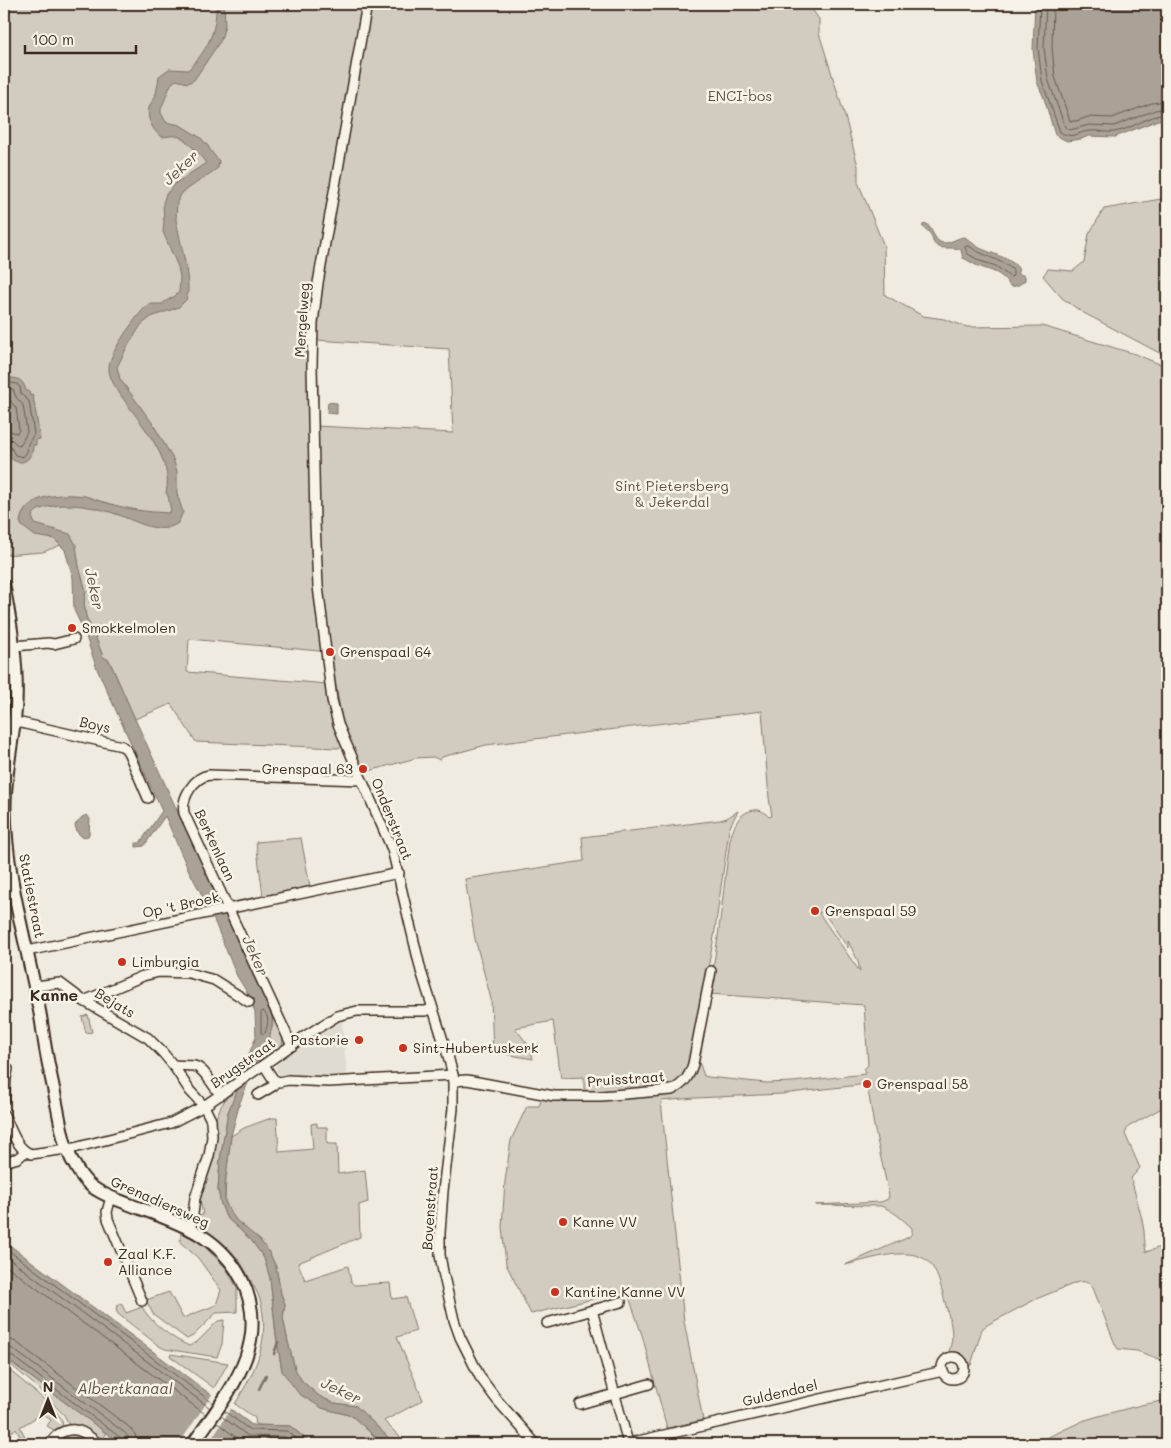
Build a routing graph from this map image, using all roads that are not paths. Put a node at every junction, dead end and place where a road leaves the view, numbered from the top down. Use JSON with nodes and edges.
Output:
{"nodes":[{"id":1,"x":367,"y":4,"type":"edge"},
{"id":2,"x":4,"y":586,"type":"edge"},
{"id":3,"x":74,"y":639,"type":"dead end"},
{"id":4,"x":325,"y":641,"type":"joint"},
{"id":5,"x":9,"y":646,"type":"edge"},
{"id":6,"x":9,"y":722,"type":"edge"},
{"id":7,"x":362,"y":780,"type":"junction"},
{"id":8,"x":5,"y":792,"type":"edge"},
{"id":9,"x":148,"y":798,"type":"dead end"},
{"id":10,"x":399,"y":873,"type":"junction"},
{"id":11,"x":227,"y":909,"type":"junction"},
{"id":12,"x":27,"y":951,"type":"junction"},
{"id":13,"x":711,"y":971,"type":"dead end"},
{"id":14,"x":35,"y":986,"type":"junction"},
{"id":15,"x":84,"y":1001,"type":"junction"},
{"id":16,"x":249,"y":1002,"type":"dead end"},
{"id":17,"x":432,"y":1009,"type":"junction"},
{"id":18,"x":292,"y":1046,"type":"junction"},
{"id":19,"x":264,"y":1064,"type":"junction"},
{"id":20,"x":173,"y":1065,"type":"junction"},
{"id":21,"x":8,"y":1069,"type":"dead end"},
{"id":22,"x":453,"y":1078,"type":"junction"},
{"id":23,"x":275,"y":1081,"type":"junction"},
{"id":24,"x":221,"y":1095,"type":"junction"},
{"id":25,"x":258,"y":1095,"type":"dead end"},
{"id":26,"x":4,"y":1100,"type":"edge"},
{"id":27,"x":204,"y":1106,"type":"junction"},
{"id":28,"x":4,"y":1115,"type":"edge"},
{"id":29,"x":67,"y":1149,"type":"junction"},
{"id":30,"x":25,"y":1152,"type":"junction"},
{"id":31,"x":4,"y":1162,"type":"edge"},
{"id":32,"x":111,"y":1197,"type":"junction"},
{"id":33,"x":191,"y":1230,"type":"junction"},
{"id":34,"x":141,"y":1298,"type":"dead end"},
{"id":35,"x":621,"y":1302,"type":"dead end"},
{"id":36,"x":592,"y":1310,"type":"junction"},
{"id":37,"x":547,"y":1323,"type":"dead end"},
{"id":38,"x":943,"y":1371,"type":"dead end"},
{"id":39,"x":648,"y":1384,"type":"dead end"},
{"id":40,"x":614,"y":1394,"type":"junction"},
{"id":41,"x":580,"y":1404,"type":"dead end"},
{"id":42,"x":50,"y":1444,"type":"edge"},
{"id":43,"x":99,"y":1444,"type":"edge"},
{"id":44,"x":192,"y":1444,"type":"edge"},
{"id":45,"x":536,"y":1444,"type":"edge"},
{"id":46,"x":626,"y":1444,"type":"edge"}],
"edges":[{"from":1,"to":4,"type":"street","name":"Mergelweg"},
{"from":2,"to":5,"type":"main road","name":"Statiestraat"},
{"from":3,"to":5,"type":"street"},
{"from":4,"to":7,"type":"street","name":"Onderstraat"},
{"from":5,"to":6,"type":"main road","name":"Statiestraat"},
{"from":6,"to":8,"type":"main road","name":"Statiestraat"},
{"from":6,"to":9,"type":"street","name":"Boys"},
{"from":7,"to":10,"type":"street","name":"Onderstraat"},
{"from":7,"to":11,"type":"street","name":"Berkenlaan"},
{"from":8,"to":12,"type":"main road","name":"Statiestraat"},
{"from":10,"to":11,"type":"street","name":"Op 't Broek"},
{"from":10,"to":17,"type":"street","name":"Onderstraat"},
{"from":11,"to":12,"type":"street","name":"Op 't Broek"},
{"from":11,"to":18,"type":"street","name":"Berkenlaan"},
{"from":12,"to":14,"type":"main road","name":"Statiestraat"},
{"from":13,"to":22,"type":"street","name":"Pruisstraat"},
{"from":14,"to":15,"type":"street","name":"Bejats"},
{"from":14,"to":29,"type":"main road","name":"Statiestraat"},
{"from":15,"to":16,"type":"street"},
{"from":15,"to":20,"type":"street","name":"Bejats"},
{"from":17,"to":18,"type":"street","name":"Brugstraat"},
{"from":17,"to":22,"type":"street","name":"Bovenstraat"},
{"from":18,"to":19,"type":"street","name":"Brugstraat"},
{"from":19,"to":23,"type":"street"},
{"from":19,"to":24,"type":"street","name":"Brugstraat"},
{"from":20,"to":24,"type":"street"},
{"from":20,"to":27,"type":"street","name":"Bejats"},
{"from":21,"to":26,"type":"street"},
{"from":22,"to":23,"type":"street"},
{"from":22,"to":45,"type":"street","name":"Bovenstraat"},
{"from":23,"to":25,"type":"street"},
{"from":24,"to":27,"type":"street","name":"Brugstraat"},
{"from":27,"to":29,"type":"street","name":"Brugstraat"},
{"from":27,"to":33,"type":"street"},
{"from":28,"to":30,"type":"street"},
{"from":29,"to":30,"type":"street","name":"Brugstraat"},
{"from":29,"to":32,"type":"main road","name":"Grenadiersweg"},
{"from":30,"to":31,"type":"street"},
{"from":32,"to":33,"type":"main road","name":"Grenadiersweg"},
{"from":32,"to":34,"type":"street"},
{"from":33,"to":44,"type":"main road","name":"Grenadiersweg"},
{"from":35,"to":36,"type":"street"},
{"from":36,"to":37,"type":"street"},
{"from":36,"to":40,"type":"street"},
{"from":38,"to":46,"type":"street","name":"Guldendael"},
{"from":39,"to":40,"type":"street"},
{"from":40,"to":41,"type":"street"},
{"from":40,"to":46,"type":"street"},
{"from":42,"to":43,"type":"street"}]}
